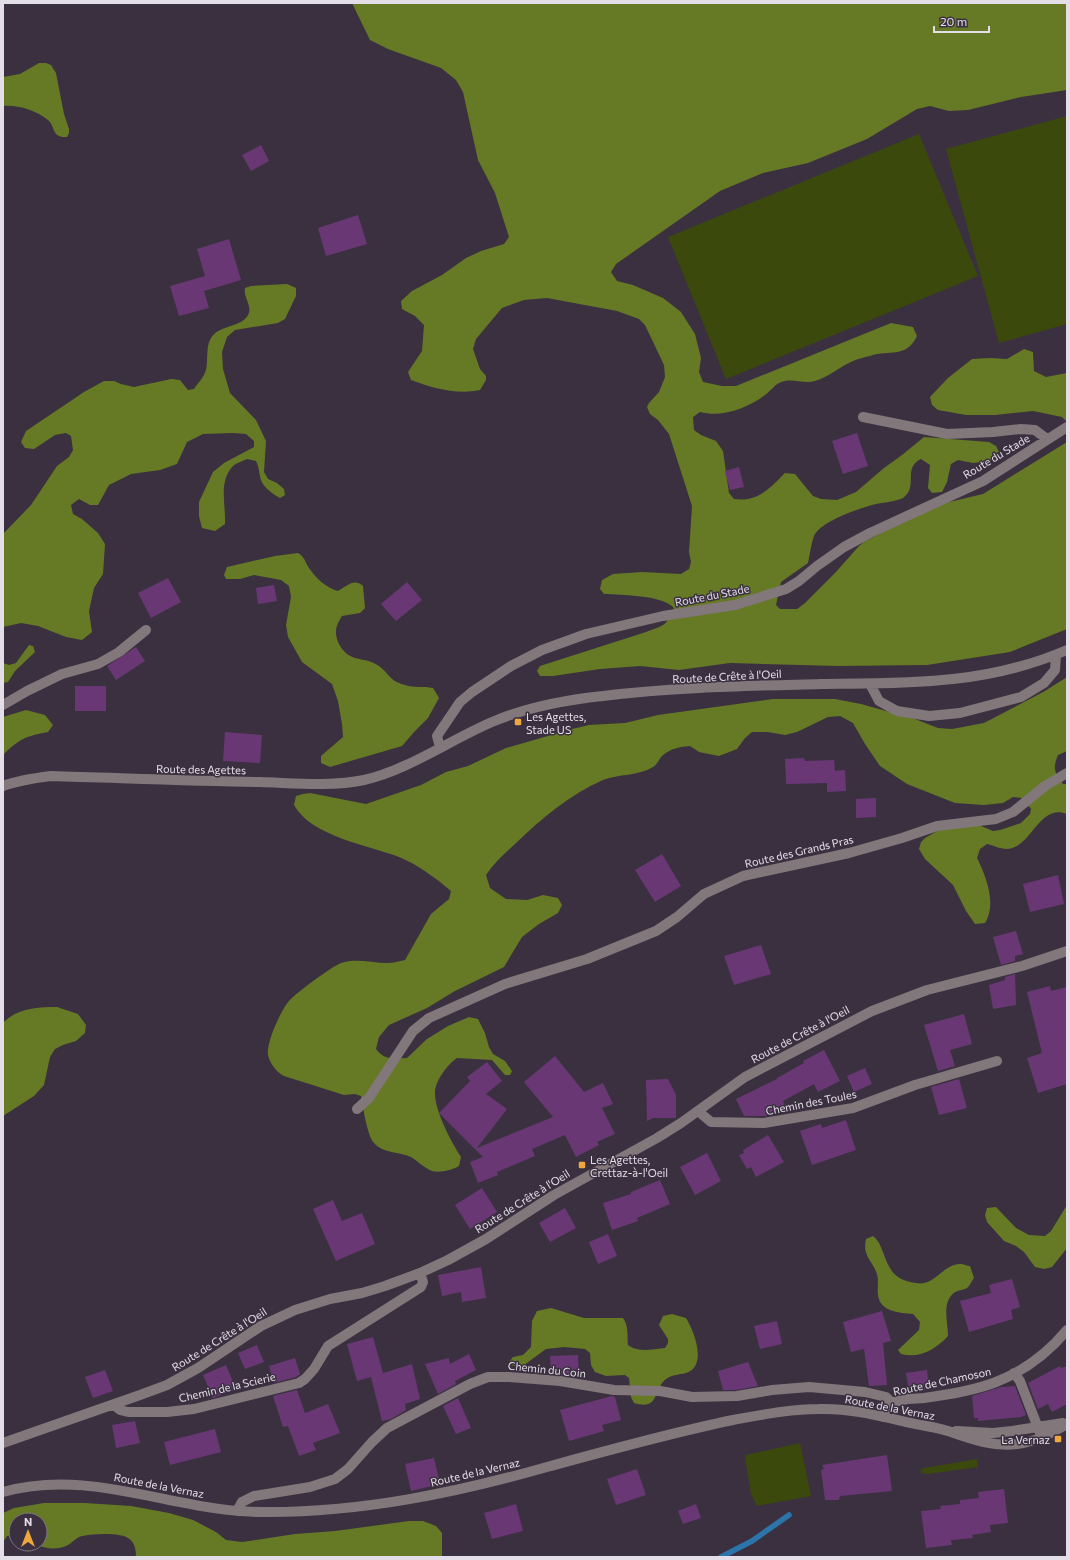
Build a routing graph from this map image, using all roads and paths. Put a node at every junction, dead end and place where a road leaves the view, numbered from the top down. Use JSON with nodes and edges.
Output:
{"nodes":[{"id":1,"x":863,"y":417,"type":"dead end"},
{"id":2,"x":1067,"y":427,"type":"edge"},
{"id":3,"x":1047,"y":439,"type":"junction"},
{"id":4,"x":146,"y":630,"type":"dead end"},
{"id":5,"x":1067,"y":650,"type":"edge"},
{"id":6,"x":1056,"y":655,"type":"junction"},
{"id":7,"x":870,"y":684,"type":"junction"},
{"id":8,"x":3,"y":705,"type":"edge"},
{"id":9,"x":440,"y":748,"type":"junction"},
{"id":10,"x":397,"y":769,"type":"joint"},
{"id":11,"x":1067,"y":773,"type":"edge"},
{"id":12,"x":3,"y":786,"type":"edge"},
{"id":13,"x":1067,"y":951,"type":"edge"},
{"id":14,"x":998,"y":1061,"type":"dead end"},
{"id":15,"x":357,"y":1109,"type":"dead end"},
{"id":16,"x":698,"y":1111,"type":"junction"},
{"id":17,"x":420,"y":1273,"type":"junction"},
{"id":18,"x":1067,"y":1330,"type":"edge"},
{"id":19,"x":1014,"y":1373,"type":"junction"},
{"id":20,"x":892,"y":1403,"type":"junction"},
{"id":21,"x":114,"y":1404,"type":"junction"},
{"id":22,"x":884,"y":1416,"type":"junction"},
{"id":23,"x":1067,"y":1423,"type":"edge"},
{"id":24,"x":1037,"y":1428,"type":"junction"},
{"id":25,"x":946,"y":1431,"type":"junction"},
{"id":26,"x":1041,"y":1438,"type":"junction"},
{"id":27,"x":3,"y":1443,"type":"edge"},
{"id":28,"x":3,"y":1492,"type":"edge"},
{"id":29,"x":236,"y":1511,"type":"junction"}],
"edges":[{"from":1,"to":3,"type":"street"},
{"from":2,"to":3,"type":"street","name":"Route du Stade"},
{"from":3,"to":9,"type":"street","name":"Route du Stade"},
{"from":4,"to":8,"type":"street"},
{"from":5,"to":6,"type":"street","name":"Route de Crête à l'Oeil"},
{"from":6,"to":7,"type":"street","name":"Route de Crête à l'Oeil"},
{"from":6,"to":7,"type":"street"},
{"from":7,"to":9,"type":"street","name":"Route de Crête à l'Oeil"},
{"from":9,"to":10,"type":"street","name":"Route de Crête à l'Oeil"},
{"from":10,"to":12,"type":"street","name":"Route des Agettes"},
{"from":11,"to":15,"type":"street","name":"Route des Grands Pras"},
{"from":13,"to":16,"type":"street","name":"Route de Crête à l'Oeil"},
{"from":14,"to":16,"type":"street","name":"Chemin des Toules"},
{"from":16,"to":17,"type":"street","name":"Route de Crête à l'Oeil"},
{"from":17,"to":21,"type":"street","name":"Route de Crête à l'Oeil"},
{"from":17,"to":21,"type":"street","name":"Chemin de la Scierie"},
{"from":18,"to":19,"type":"street","name":"Route de Chamoson"},
{"from":19,"to":20,"type":"street","name":"Route de Chamoson"},
{"from":19,"to":24,"type":"street"},
{"from":20,"to":22,"type":"street","name":"Route de Chamoson"},
{"from":20,"to":29,"type":"street","name":"Chemin du Coin"},
{"from":21,"to":27,"type":"street","name":"Route de Crête à l'Oeil"},
{"from":22,"to":25,"type":"street","name":"Route de la Vernaz"},
{"from":22,"to":29,"type":"street","name":"Route de la Vernaz"},
{"from":23,"to":24,"type":"street","name":"Route de la Vernaz"},
{"from":23,"to":26,"type":"street","name":"Route de la Vernaz"},
{"from":24,"to":25,"type":"street","name":"Route de la Vernaz"},
{"from":24,"to":26,"type":"street"},
{"from":25,"to":26,"type":"street","name":"Route de la Vernaz"},
{"from":28,"to":29,"type":"street","name":"Route de la Vernaz"}]}
